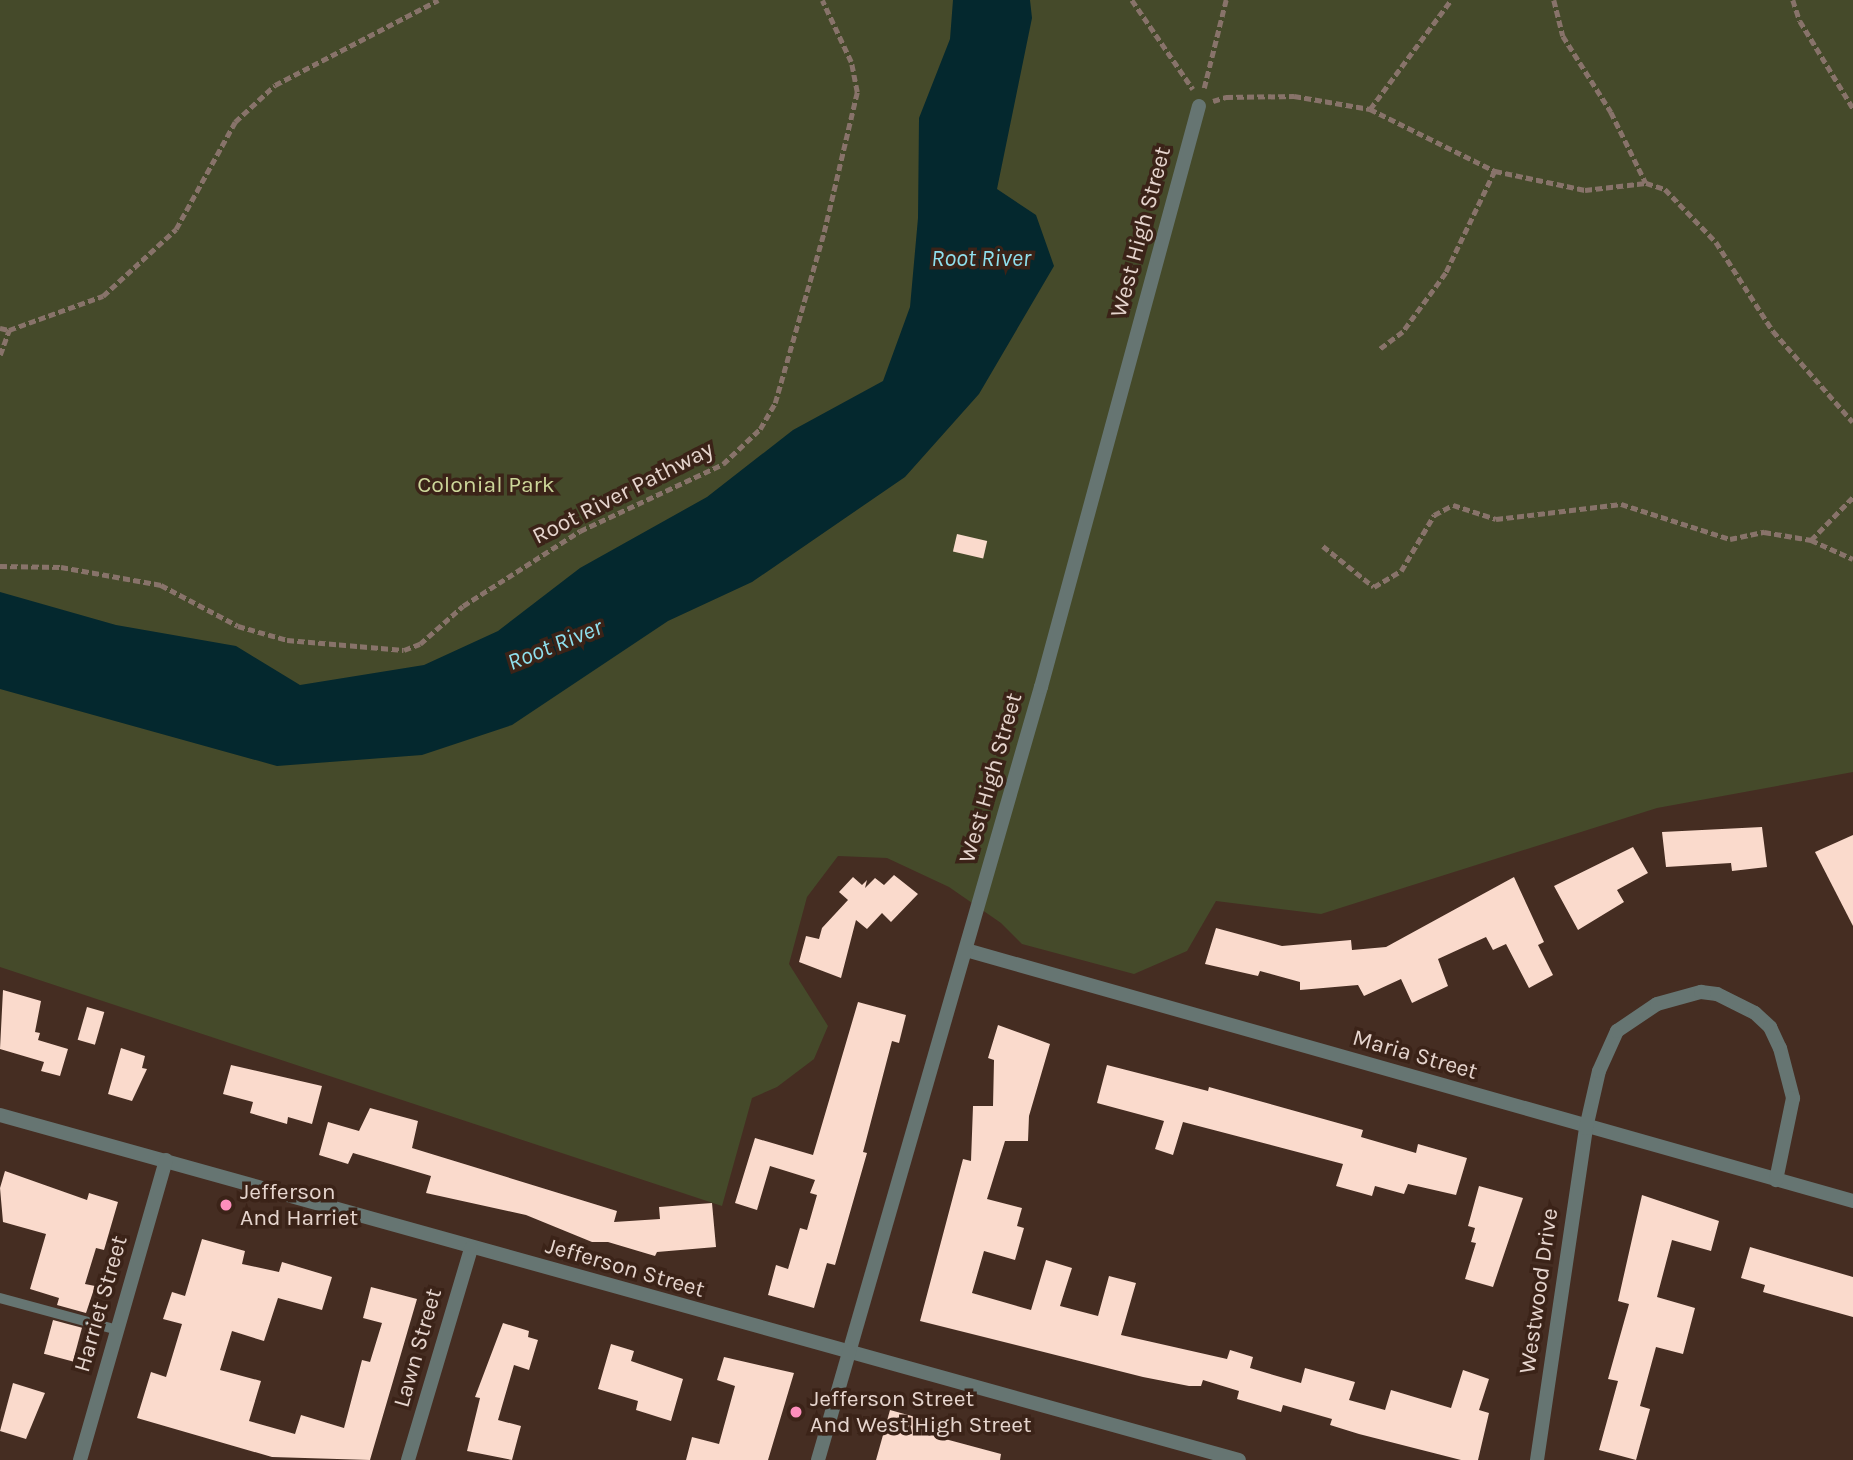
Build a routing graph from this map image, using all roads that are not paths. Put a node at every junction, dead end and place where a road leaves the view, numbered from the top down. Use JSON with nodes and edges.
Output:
{"nodes":[{"id":1,"x":1199,"y":106,"type":"road end"},
{"id":2,"x":966,"y":950,"type":"junction"},
{"id":3,"x":0,"y":1115,"type":"edge"},
{"id":4,"x":1586,"y":1128,"type":"junction"},
{"id":5,"x":166,"y":1160,"type":"junction"},
{"id":6,"x":1776,"y":1180,"type":"junction"},
{"id":7,"x":1853,"y":1201,"type":"edge"},
{"id":8,"x":471,"y":1248,"type":"junction"},
{"id":9,"x":0,"y":1298,"type":"edge"},
{"id":10,"x":118,"y":1329,"type":"junction"},
{"id":11,"x":848,"y":1353,"type":"junction"},
{"id":12,"x":83,"y":1459,"type":"edge"},
{"id":13,"x":408,"y":1460,"type":"edge"},
{"id":14,"x":818,"y":1460,"type":"edge"},
{"id":15,"x":1239,"y":1460,"type":"edge"},
{"id":16,"x":1536,"y":1460,"type":"edge"}],
"edges":[{"from":1,"to":2,"type":"street","name":"West High Street"},
{"from":2,"to":4,"type":"street","name":"Maria Street"},
{"from":2,"to":11,"type":"street","name":"West High Street"},
{"from":3,"to":5,"type":"street","name":"Jefferson Street"},
{"from":4,"to":6,"type":"street","name":"Maria Street"},
{"from":4,"to":6,"type":"street","name":"Westwood Drive"},
{"from":4,"to":16,"type":"street","name":"Westwood Drive"},
{"from":5,"to":8,"type":"street","name":"Jefferson Street"},
{"from":5,"to":10,"type":"street","name":"Harriet Street"},
{"from":6,"to":7,"type":"street","name":"Maria Street"},
{"from":8,"to":11,"type":"street","name":"Jefferson Street"},
{"from":8,"to":13,"type":"street","name":"Lawn Street"},
{"from":9,"to":10,"type":"lane"},
{"from":10,"to":12,"type":"street","name":"Harriet Street"},
{"from":11,"to":14,"type":"street","name":"West High Street"},
{"from":11,"to":15,"type":"street","name":"Jefferson Street"}]}
